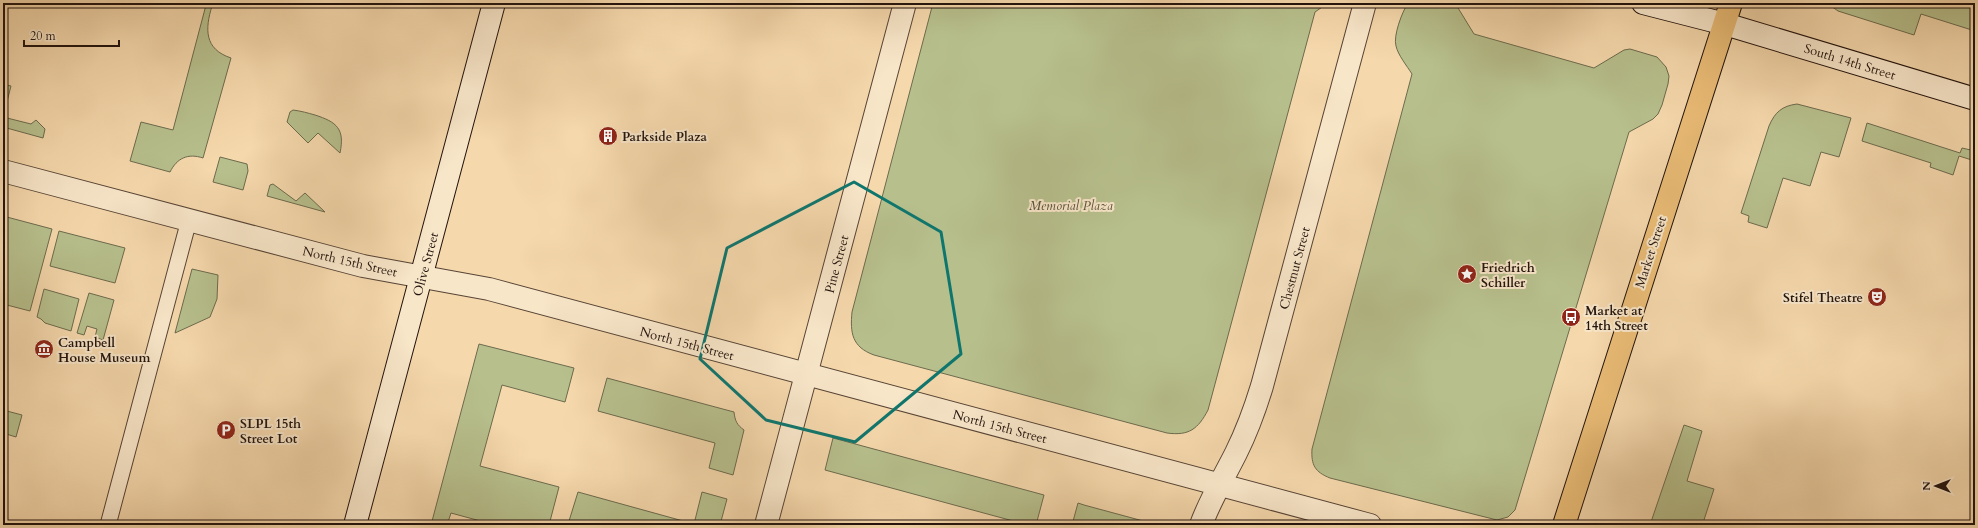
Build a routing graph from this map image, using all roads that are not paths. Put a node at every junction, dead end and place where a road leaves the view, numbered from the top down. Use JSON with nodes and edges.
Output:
{"nodes":[{"id":1,"x":494,"y":3,"type":"edge"},
{"id":2,"x":905,"y":3,"type":"edge"},
{"id":3,"x":1365,"y":3,"type":"edge"},
{"id":4,"x":1643,"y":3,"type":"edge"},
{"id":5,"x":1731,"y":3,"type":"edge"},
{"id":6,"x":1725,"y":24,"type":"junction"},
{"id":7,"x":1975,"y":99,"type":"edge"},
{"id":8,"x":3,"y":171,"type":"edge"},
{"id":9,"x":189,"y":220,"type":"junction"},
{"id":10,"x":422,"y":276,"type":"junction"},
{"id":11,"x":806,"y":375,"type":"junction"},
{"id":12,"x":1219,"y":484,"type":"junction"},
{"id":13,"x":108,"y":525,"type":"edge"},
{"id":14,"x":355,"y":525,"type":"edge"},
{"id":15,"x":766,"y":525,"type":"edge"},
{"id":16,"x":1201,"y":525,"type":"edge"},
{"id":17,"x":1370,"y":525,"type":"edge"},
{"id":18,"x":1564,"y":525,"type":"edge"}],
"edges":[{"from":1,"to":10,"type":"street","name":"Olive Street"},
{"from":2,"to":11,"type":"street","name":"Pine Street"},
{"from":3,"to":12,"type":"street","name":"Chestnut Street"},
{"from":4,"to":6,"type":"street","name":"South 14th Street"},
{"from":5,"to":6,"type":"main road","name":"Market Street"},
{"from":6,"to":7,"type":"street","name":"South 14th Street"},
{"from":6,"to":18,"type":"main road","name":"Market Street"},
{"from":8,"to":9,"type":"street","name":"North 15th Street"},
{"from":9,"to":10,"type":"street","name":"North 15th Street"},
{"from":9,"to":13,"type":"lane"},
{"from":10,"to":11,"type":"street","name":"North 15th Street"},
{"from":10,"to":14,"type":"street","name":"Olive Street"},
{"from":11,"to":12,"type":"street","name":"North 15th Street"},
{"from":11,"to":15,"type":"street","name":"Pine Street"},
{"from":12,"to":16,"type":"street","name":"Chestnut Street"},
{"from":12,"to":17,"type":"street","name":"North 15th Street"}]}
